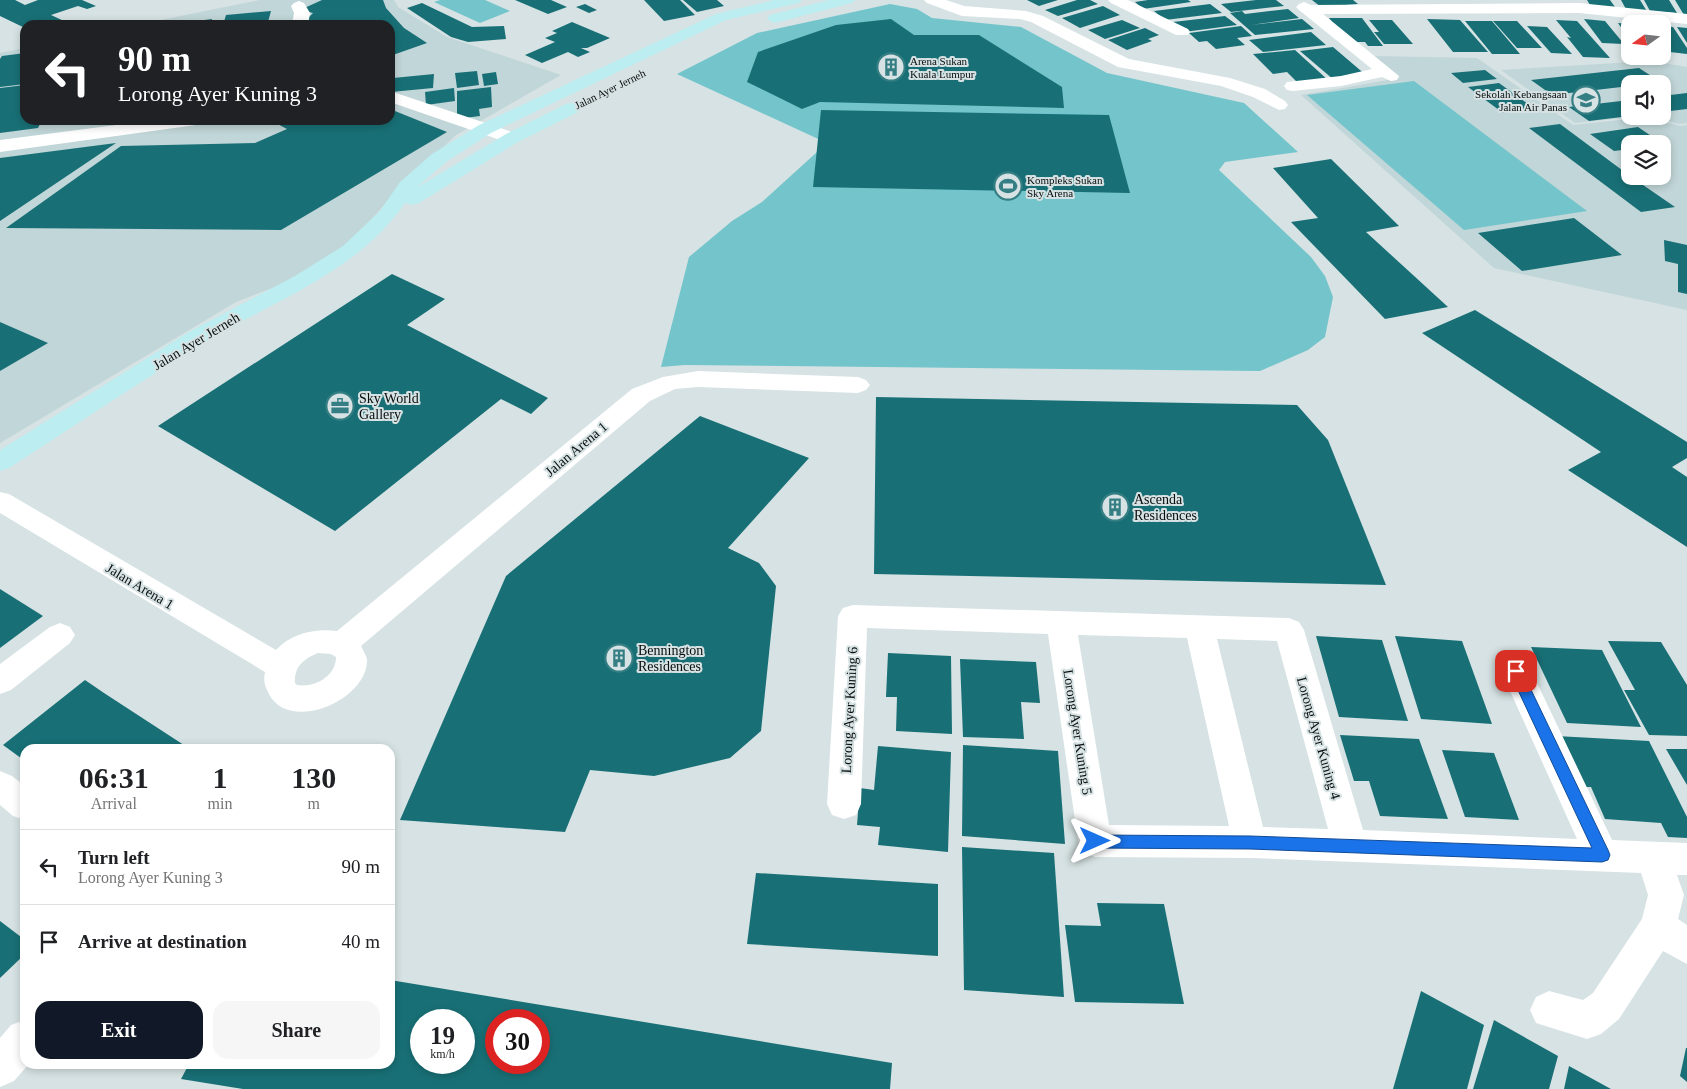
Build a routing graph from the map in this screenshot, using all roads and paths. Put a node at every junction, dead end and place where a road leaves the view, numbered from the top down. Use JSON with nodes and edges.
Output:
{"nodes":[{"id":1,"x":794,"y":0,"type":"edge"},
{"id":2,"x":847,"y":0,"type":"edge"},
{"id":3,"x":932,"y":0,"type":"edge"},
{"id":4,"x":1116,"y":0,"type":"edge"},
{"id":5,"x":1295,"y":0,"type":"edge"},
{"id":6,"x":1446,"y":0,"type":"edge"},
{"id":7,"x":1366,"y":4,"type":"edge"},
{"id":8,"x":1575,"y":4,"type":"edge"},
{"id":9,"x":299,"y":6,"type":"dead end"},
{"id":10,"x":1308,"y":10,"type":"junction"},
{"id":11,"x":1687,"y":19,"type":"edge"},
{"id":12,"x":301,"y":20,"type":"edge"},
{"id":13,"x":730,"y":31,"type":"dead end"},
{"id":14,"x":1182,"y":32,"type":"dead end"},
{"id":15,"x":1293,"y":86,"type":"dead end"},
{"id":16,"x":395,"y":98,"type":"edge"},
{"id":17,"x":583,"y":102,"type":"dead end"},
{"id":18,"x":1279,"y":105,"type":"dead end"},
{"id":19,"x":68,"y":125,"type":"edge"},
{"id":20,"x":159,"y":125,"type":"edge"},
{"id":21,"x":486,"y":129,"type":"junction"},
{"id":22,"x":64,"y":138,"type":"junction"},
{"id":23,"x":512,"y":138,"type":"junction"},
{"id":24,"x":0,"y":146,"type":"edge"},
{"id":25,"x":387,"y":215,"type":"junction"},
{"id":26,"x":858,"y":385,"type":"dead end"},
{"id":27,"x":0,"y":462,"type":"edge"},
{"id":28,"x":0,"y":501,"type":"edge"},
{"id":29,"x":1061,"y":624,"type":"junction"},
{"id":30,"x":1199,"y":627,"type":"junction"},
{"id":31,"x":60,"y":635,"type":"dead end"},
{"id":32,"x":342,"y":644,"type":"junction"},
{"id":33,"x":281,"y":666,"type":"junction"},
{"id":34,"x":1516,"y":671,"type":"dead end"},
{"id":35,"x":0,"y":682,"type":"edge"},
{"id":36,"x":0,"y":786,"type":"edge"},
{"id":37,"x":20,"y":801,"type":"edge"},
{"id":38,"x":844,"y":804,"type":"dead end"},
{"id":39,"x":1250,"y":842,"type":"junction"},
{"id":40,"x":1350,"y":846,"type":"junction"},
{"id":41,"x":1602,"y":855,"type":"junction"},
{"id":42,"x":1670,"y":858,"type":"edge"},
{"id":43,"x":1673,"y":937,"type":"edge"},
{"id":44,"x":1548,"y":1010,"type":"dead end"},
{"id":45,"x":20,"y":1044,"type":"edge"},
{"id":46,"x":0,"y":1067,"type":"edge"}],
"edges":[{"from":1,"to":21,"type":"main road","name":"Jalan Ayer Jerneh"},
{"from":2,"to":13,"type":"main road"},
{"from":3,"to":18,"type":"street"},
{"from":4,"to":14,"type":"street"},
{"from":5,"to":10,"type":"street"},
{"from":6,"to":7,"type":"street"},
{"from":7,"to":8,"type":"street"},
{"from":7,"to":10,"type":"street"},
{"from":8,"to":11,"type":"street"},
{"from":9,"to":12,"type":"street"},
{"from":10,"to":15,"type":"street"},
{"from":16,"to":21,"type":"street"},
{"from":17,"to":23,"type":"main road","name":"Jalan Ayer Jerneh"},
{"from":19,"to":22,"type":"street"},
{"from":20,"to":22,"type":"street"},
{"from":21,"to":23,"type":"street"},
{"from":21,"to":25,"type":"main road","name":"Jalan Ayer Jerneh"},
{"from":22,"to":24,"type":"street"},
{"from":23,"to":25,"type":"main road","name":"Jalan Ayer Jerneh"},
{"from":25,"to":27,"type":"main road","name":"Jalan Ayer Jerneh"},
{"from":26,"to":32,"type":"street","name":"Jalan Arena 1"},
{"from":28,"to":33,"type":"street","name":"Jalan Arena 1"},
{"from":29,"to":30,"type":"street"},
{"from":29,"to":38,"type":"street","name":"Lorong Ayer Kuning 6"},
{"from":29,"to":39,"type":"street","name":"Lorong Ayer Kuning 5"},
{"from":30,"to":39,"type":"street"},
{"from":30,"to":40,"type":"street","name":"Lorong Ayer Kuning 4"},
{"from":31,"to":35,"type":"street"},
{"from":32,"to":33,"type":"street"},
{"from":32,"to":33,"type":"street"},
{"from":34,"to":41,"type":"street"},
{"from":36,"to":37,"type":"street"},
{"from":39,"to":40,"type":"street"},
{"from":40,"to":41,"type":"street"},
{"from":41,"to":42,"type":"street"},
{"from":42,"to":43,"type":"street"},
{"from":43,"to":44,"type":"street"},
{"from":45,"to":46,"type":"street"}]}
